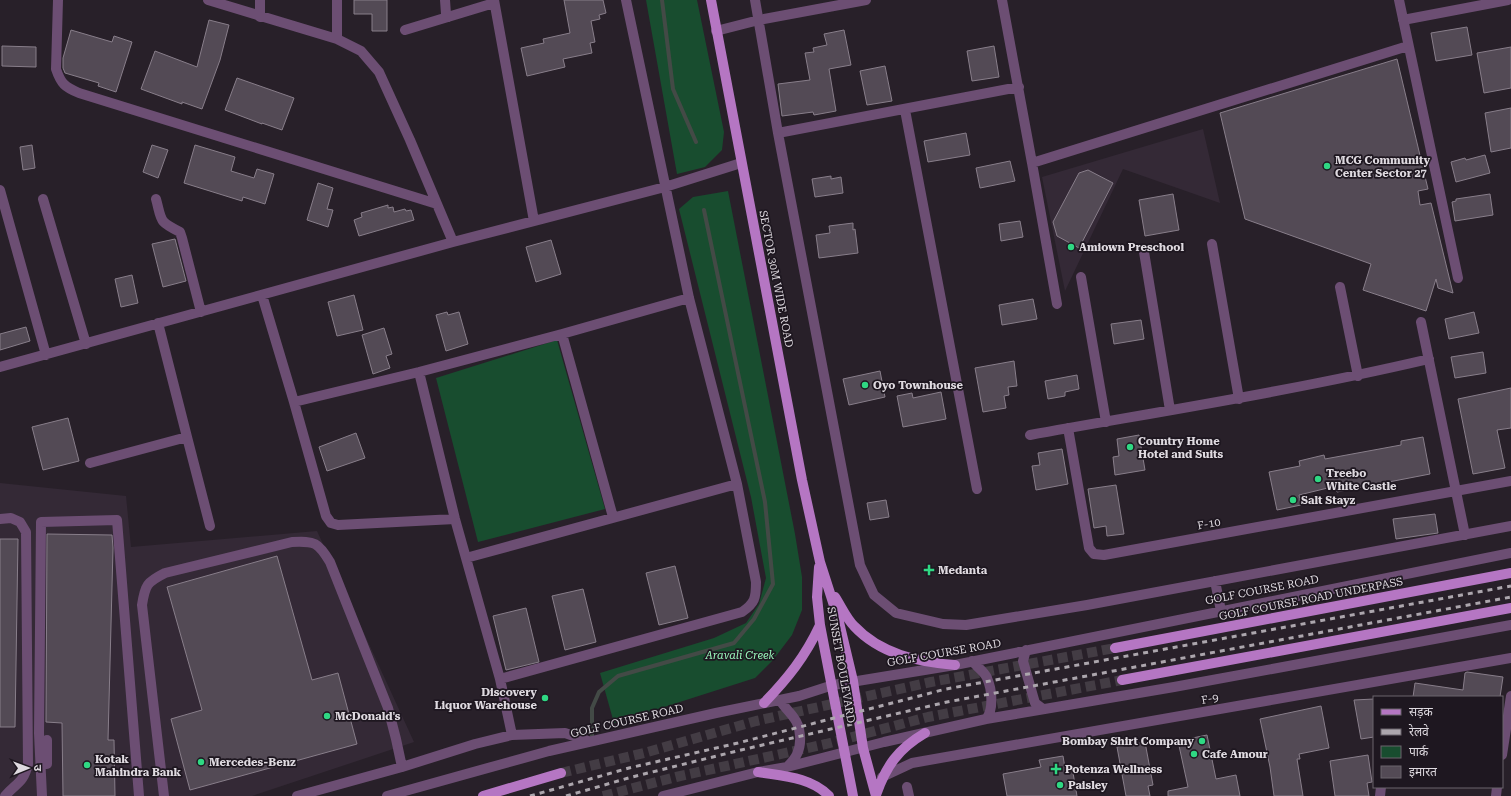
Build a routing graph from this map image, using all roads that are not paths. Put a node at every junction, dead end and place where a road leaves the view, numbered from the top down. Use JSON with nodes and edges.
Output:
{"nodes":[{"id":1,"x":58,"y":0,"type":"edge"},
{"id":2,"x":208,"y":0,"type":"edge"},
{"id":3,"x":260,"y":0,"type":"edge"},
{"id":4,"x":337,"y":0,"type":"edge"},
{"id":5,"x":445,"y":0,"type":"edge"},
{"id":6,"x":626,"y":0,"type":"edge"},
{"id":7,"x":711,"y":0,"type":"edge"},
{"id":8,"x":755,"y":0,"type":"edge"},
{"id":9,"x":866,"y":0,"type":"edge"},
{"id":10,"x":1002,"y":0,"type":"edge"},
{"id":11,"x":1399,"y":0,"type":"edge"},
{"id":12,"x":1508,"y":0,"type":"edge"},
{"id":13,"x":494,"y":1,"type":"edge"},
{"id":14,"x":260,"y":16,"type":"junction"},
{"id":15,"x":448,"y":17,"type":"junction"},
{"id":16,"x":759,"y":20,"type":"junction"},
{"id":17,"x":1403,"y":20,"type":"junction"},
{"id":18,"x":405,"y":30,"type":"dead end"},
{"id":19,"x":716,"y":31,"type":"junction"},
{"id":20,"x":338,"y":39,"type":"junction"},
{"id":21,"x":1408,"y":46,"type":"junction"},
{"id":22,"x":1019,"y":87,"type":"junction"},
{"id":23,"x":905,"y":110,"type":"junction"},
{"id":24,"x":778,"y":133,"type":"junction"},
{"id":25,"x":742,"y":163,"type":"junction"},
{"id":26,"x":1032,"y":164,"type":"junction"},
{"id":27,"x":665,"y":187,"type":"junction"},
{"id":28,"x":0,"y":190,"type":"edge"},
{"id":29,"x":44,"y":199,"type":"dead end"},
{"id":30,"x":156,"y":199,"type":"dead end"},
{"id":31,"x":437,"y":204,"type":"junction"},
{"id":32,"x":534,"y":221,"type":"junction"},
{"id":33,"x":453,"y":242,"type":"junction"},
{"id":34,"x":1212,"y":244,"type":"dead end"},
{"id":35,"x":1144,"y":252,"type":"dead end"},
{"id":36,"x":1080,"y":277,"type":"dead end"},
{"id":37,"x":1458,"y":278,"type":"dead end"},
{"id":38,"x":1340,"y":287,"type":"dead end"},
{"id":39,"x":262,"y":295,"type":"junction"},
{"id":40,"x":688,"y":298,"type":"junction"},
{"id":41,"x":1056,"y":304,"type":"dead end"},
{"id":42,"x":201,"y":312,"type":"junction"},
{"id":43,"x":1421,"y":322,"type":"dead end"},
{"id":44,"x":158,"y":323,"type":"junction"},
{"id":45,"x":562,"y":334,"type":"junction"},
{"id":46,"x":86,"y":344,"type":"junction"},
{"id":47,"x":46,"y":355,"type":"junction"},
{"id":48,"x":1428,"y":359,"type":"junction"},
{"id":49,"x":0,"y":367,"type":"edge"},
{"id":50,"x":419,"y":372,"type":"junction"},
{"id":51,"x":1358,"y":376,"type":"junction"},
{"id":52,"x":1239,"y":398,"type":"junction"},
{"id":53,"x":294,"y":402,"type":"junction"},
{"id":54,"x":1170,"y":410,"type":"junction"},
{"id":55,"x":1106,"y":422,"type":"junction"},
{"id":56,"x":1068,"y":428,"type":"junction"},
{"id":57,"x":1030,"y":435,"type":"dead end"},
{"id":58,"x":187,"y":437,"type":"junction"},
{"id":59,"x":90,"y":463,"type":"dead end"},
{"id":60,"x":1511,"y":481,"type":"edge"},
{"id":61,"x":737,"y":484,"type":"junction"},
{"id":62,"x":977,"y":489,"type":"dead end"},
{"id":63,"x":1456,"y":491,"type":"junction"},
{"id":64,"x":613,"y":517,"type":"junction"},
{"id":65,"x":0,"y":519,"type":"edge"},
{"id":66,"x":455,"y":519,"type":"junction"},
{"id":67,"x":210,"y":526,"type":"dead end"},
{"id":68,"x":1511,"y":526,"type":"edge"},
{"id":69,"x":1465,"y":535,"type":"junction"},
{"id":70,"x":1511,"y":554,"type":"edge"},
{"id":71,"x":466,"y":558,"type":"junction"},
{"id":72,"x":820,"y":562,"type":"junction"},
{"id":73,"x":1511,"y":573,"type":"edge"},
{"id":74,"x":1215,"y":581,"type":"junction"},
{"id":75,"x":1511,"y":608,"type":"edge"},
{"id":76,"x":1221,"y":611,"type":"junction"},
{"id":77,"x":820,"y":625,"type":"junction"},
{"id":78,"x":1511,"y":625,"type":"edge"},
{"id":79,"x":1115,"y":648,"type":"tunnel mouth"},
{"id":80,"x":1026,"y":650,"type":"junction"},
{"id":81,"x":1511,"y":658,"type":"edge"},
{"id":82,"x":972,"y":661,"type":"junction"},
{"id":83,"x":955,"y":665,"type":"junction"},
{"id":84,"x":500,"y":679,"type":"junction"},
{"id":85,"x":1122,"y":680,"type":"tunnel mouth"},
{"id":86,"x":852,"y":681,"type":"junction"},
{"id":87,"x":832,"y":685,"type":"junction"},
{"id":88,"x":1511,"y":696,"type":"edge"},
{"id":89,"x":780,"y":700,"type":"junction"},
{"id":90,"x":764,"y":703,"type":"junction"},
{"id":91,"x":1043,"y":709,"type":"junction"},
{"id":92,"x":986,"y":719,"type":"junction"},
{"id":93,"x":925,"y":733,"type":"junction"},
{"id":94,"x":512,"y":735,"type":"junction"},
{"id":95,"x":47,"y":740,"type":"dead end"},
{"id":96,"x":588,"y":741,"type":"junction"},
{"id":97,"x":863,"y":748,"type":"junction"},
{"id":98,"x":1503,"y":748,"type":"edge"},
{"id":99,"x":845,"y":752,"type":"junction"},
{"id":100,"x":788,"y":767,"type":"junction"},
{"id":101,"x":402,"y":768,"type":"junction"},
{"id":102,"x":758,"y":772,"type":"junction"},
{"id":103,"x":561,"y":774,"type":"tunnel mouth"},
{"id":104,"x":882,"y":777,"type":"junction"},
{"id":105,"x":5,"y":796,"type":"edge"},
{"id":106,"x":42,"y":796,"type":"edge"},
{"id":107,"x":48,"y":796,"type":"edge"},
{"id":108,"x":139,"y":796,"type":"edge"},
{"id":109,"x":164,"y":796,"type":"edge"},
{"id":110,"x":297,"y":796,"type":"edge"},
{"id":111,"x":387,"y":796,"type":"edge"},
{"id":112,"x":483,"y":796,"type":"edge"},
{"id":113,"x":663,"y":796,"type":"edge"},
{"id":114,"x":829,"y":796,"type":"edge"},
{"id":115,"x":853,"y":796,"type":"edge"},
{"id":116,"x":876,"y":796,"type":"edge"}],
"edges":[{"from":1,"to":31,"type":"street"},
{"from":2,"to":14,"type":"street"},
{"from":3,"to":14,"type":"street"},
{"from":4,"to":20,"type":"street"},
{"from":5,"to":15,"type":"street"},
{"from":6,"to":27,"type":"street"},
{"from":7,"to":19,"type":"main road","name":"SECTOR 30M WIDE ROAD"},
{"from":8,"to":16,"type":"street"},
{"from":9,"to":16,"type":"street"},
{"from":10,"to":22,"type":"street"},
{"from":11,"to":17,"type":"street"},
{"from":12,"to":17,"type":"street"},
{"from":13,"to":15,"type":"street"},
{"from":13,"to":32,"type":"street"},
{"from":14,"to":20,"type":"street"},
{"from":15,"to":18,"type":"street"},
{"from":16,"to":19,"type":"street"},
{"from":16,"to":24,"type":"street"},
{"from":17,"to":21,"type":"street"},
{"from":19,"to":25,"type":"main road","name":"SECTOR 30M WIDE ROAD"},
{"from":20,"to":31,"type":"street"},
{"from":21,"to":26,"type":"street"},
{"from":21,"to":37,"type":"street"},
{"from":22,"to":23,"type":"street"},
{"from":22,"to":26,"type":"street"},
{"from":23,"to":24,"type":"street"},
{"from":23,"to":62,"type":"street"},
{"from":24,"to":74,"type":"street"},
{"from":25,"to":27,"type":"street"},
{"from":25,"to":72,"type":"main road","name":"SECTOR 30M WIDE ROAD"},
{"from":26,"to":41,"type":"street"},
{"from":27,"to":32,"type":"street"},
{"from":27,"to":40,"type":"street"},
{"from":28,"to":47,"type":"street"},
{"from":29,"to":46,"type":"street"},
{"from":30,"to":42,"type":"street"},
{"from":31,"to":33,"type":"street"},
{"from":32,"to":33,"type":"street"},
{"from":33,"to":39,"type":"street"},
{"from":34,"to":52,"type":"street"},
{"from":35,"to":54,"type":"street"},
{"from":36,"to":55,"type":"street"},
{"from":38,"to":51,"type":"street"},
{"from":39,"to":42,"type":"street"},
{"from":39,"to":53,"type":"street"},
{"from":40,"to":45,"type":"street"},
{"from":40,"to":61,"type":"street"},
{"from":42,"to":44,"type":"street"},
{"from":43,"to":48,"type":"street"},
{"from":44,"to":46,"type":"street"},
{"from":44,"to":58,"type":"street"},
{"from":45,"to":50,"type":"street"},
{"from":45,"to":64,"type":"street"},
{"from":46,"to":47,"type":"street"},
{"from":47,"to":49,"type":"street"},
{"from":48,"to":51,"type":"street"},
{"from":48,"to":63,"type":"street"},
{"from":50,"to":53,"type":"street"},
{"from":50,"to":66,"type":"street"},
{"from":51,"to":52,"type":"street"},
{"from":52,"to":54,"type":"street"},
{"from":53,"to":66,"type":"street"},
{"from":54,"to":55,"type":"street"},
{"from":55,"to":56,"type":"street"},
{"from":56,"to":57,"type":"street"},
{"from":56,"to":63,"type":"street","name":"F-10"},
{"from":58,"to":59,"type":"street"},
{"from":58,"to":67,"type":"street"},
{"from":60,"to":63,"type":"street"},
{"from":61,"to":64,"type":"street"},
{"from":61,"to":84,"type":"street"},
{"from":63,"to":69,"type":"street"},
{"from":64,"to":71,"type":"street"},
{"from":65,"to":105,"type":"street"},
{"from":66,"to":71,"type":"street"},
{"from":68,"to":69,"type":"street"},
{"from":69,"to":74,"type":"street"},
{"from":70,"to":76,"type":"street","name":"GOLF COURSE ROAD"},
{"from":71,"to":84,"type":"street"},
{"from":72,"to":77,"type":"main road","name":"SUNSET BOULEVARD"},
{"from":72,"to":83,"type":"main road"},
{"from":72,"to":86,"type":"main road","name":"SUNSET BOULEVARD"},
{"from":73,"to":79,"type":"main road","name":"GOLF COURSE ROAD UNDERPASS"},
{"from":74,"to":76,"type":"street"},
{"from":75,"to":85,"type":"main road"},
{"from":76,"to":80,"type":"street","name":"GOLF COURSE ROAD"},
{"from":77,"to":87,"type":"main road","name":"SUNSET BOULEVARD"},
{"from":77,"to":90,"type":"main road"},
{"from":78,"to":91,"type":"street"},
{"from":80,"to":82,"type":"street","name":"GOLF COURSE ROAD"},
{"from":80,"to":91,"type":"street"},
{"from":81,"to":104,"type":"street","name":"F-9"},
{"from":82,"to":83,"type":"street","name":"GOLF COURSE ROAD"},
{"from":82,"to":92,"type":"street"},
{"from":83,"to":86,"type":"street","name":"GOLF COURSE ROAD"},
{"from":84,"to":94,"type":"street"},
{"from":86,"to":87,"type":"street","name":"GOLF COURSE ROAD"},
{"from":86,"to":97,"type":"main road","name":"SUNSET BOULEVARD"},
{"from":87,"to":89,"type":"street","name":"GOLF COURSE ROAD"},
{"from":87,"to":99,"type":"main road","name":"SUNSET BOULEVARD"},
{"from":88,"to":98,"type":"street"},
{"from":89,"to":90,"type":"street","name":"GOLF COURSE ROAD"},
{"from":89,"to":100,"type":"street"},
{"from":90,"to":96,"type":"street","name":"GOLF COURSE ROAD"},
{"from":91,"to":92,"type":"street"},
{"from":92,"to":93,"type":"street"},
{"from":93,"to":97,"type":"street"},
{"from":93,"to":104,"type":"main road"},
{"from":94,"to":96,"type":"street"},
{"from":94,"to":101,"type":"street"},
{"from":95,"to":107,"type":"street"},
{"from":96,"to":111,"type":"street","name":"GOLF COURSE ROAD"},
{"from":97,"to":99,"type":"street"},
{"from":97,"to":116,"type":"main road","name":"SUNSET BOULEVARD"},
{"from":99,"to":100,"type":"street"},
{"from":99,"to":115,"type":"main road","name":"SUNSET BOULEVARD"},
{"from":100,"to":102,"type":"street"},
{"from":101,"to":109,"type":"street"},
{"from":101,"to":110,"type":"street"},
{"from":102,"to":113,"type":"street"},
{"from":102,"to":114,"type":"main road"},
{"from":103,"to":112,"type":"main road"},
{"from":104,"to":116,"type":"main road"},
{"from":106,"to":108,"type":"street"}]}
